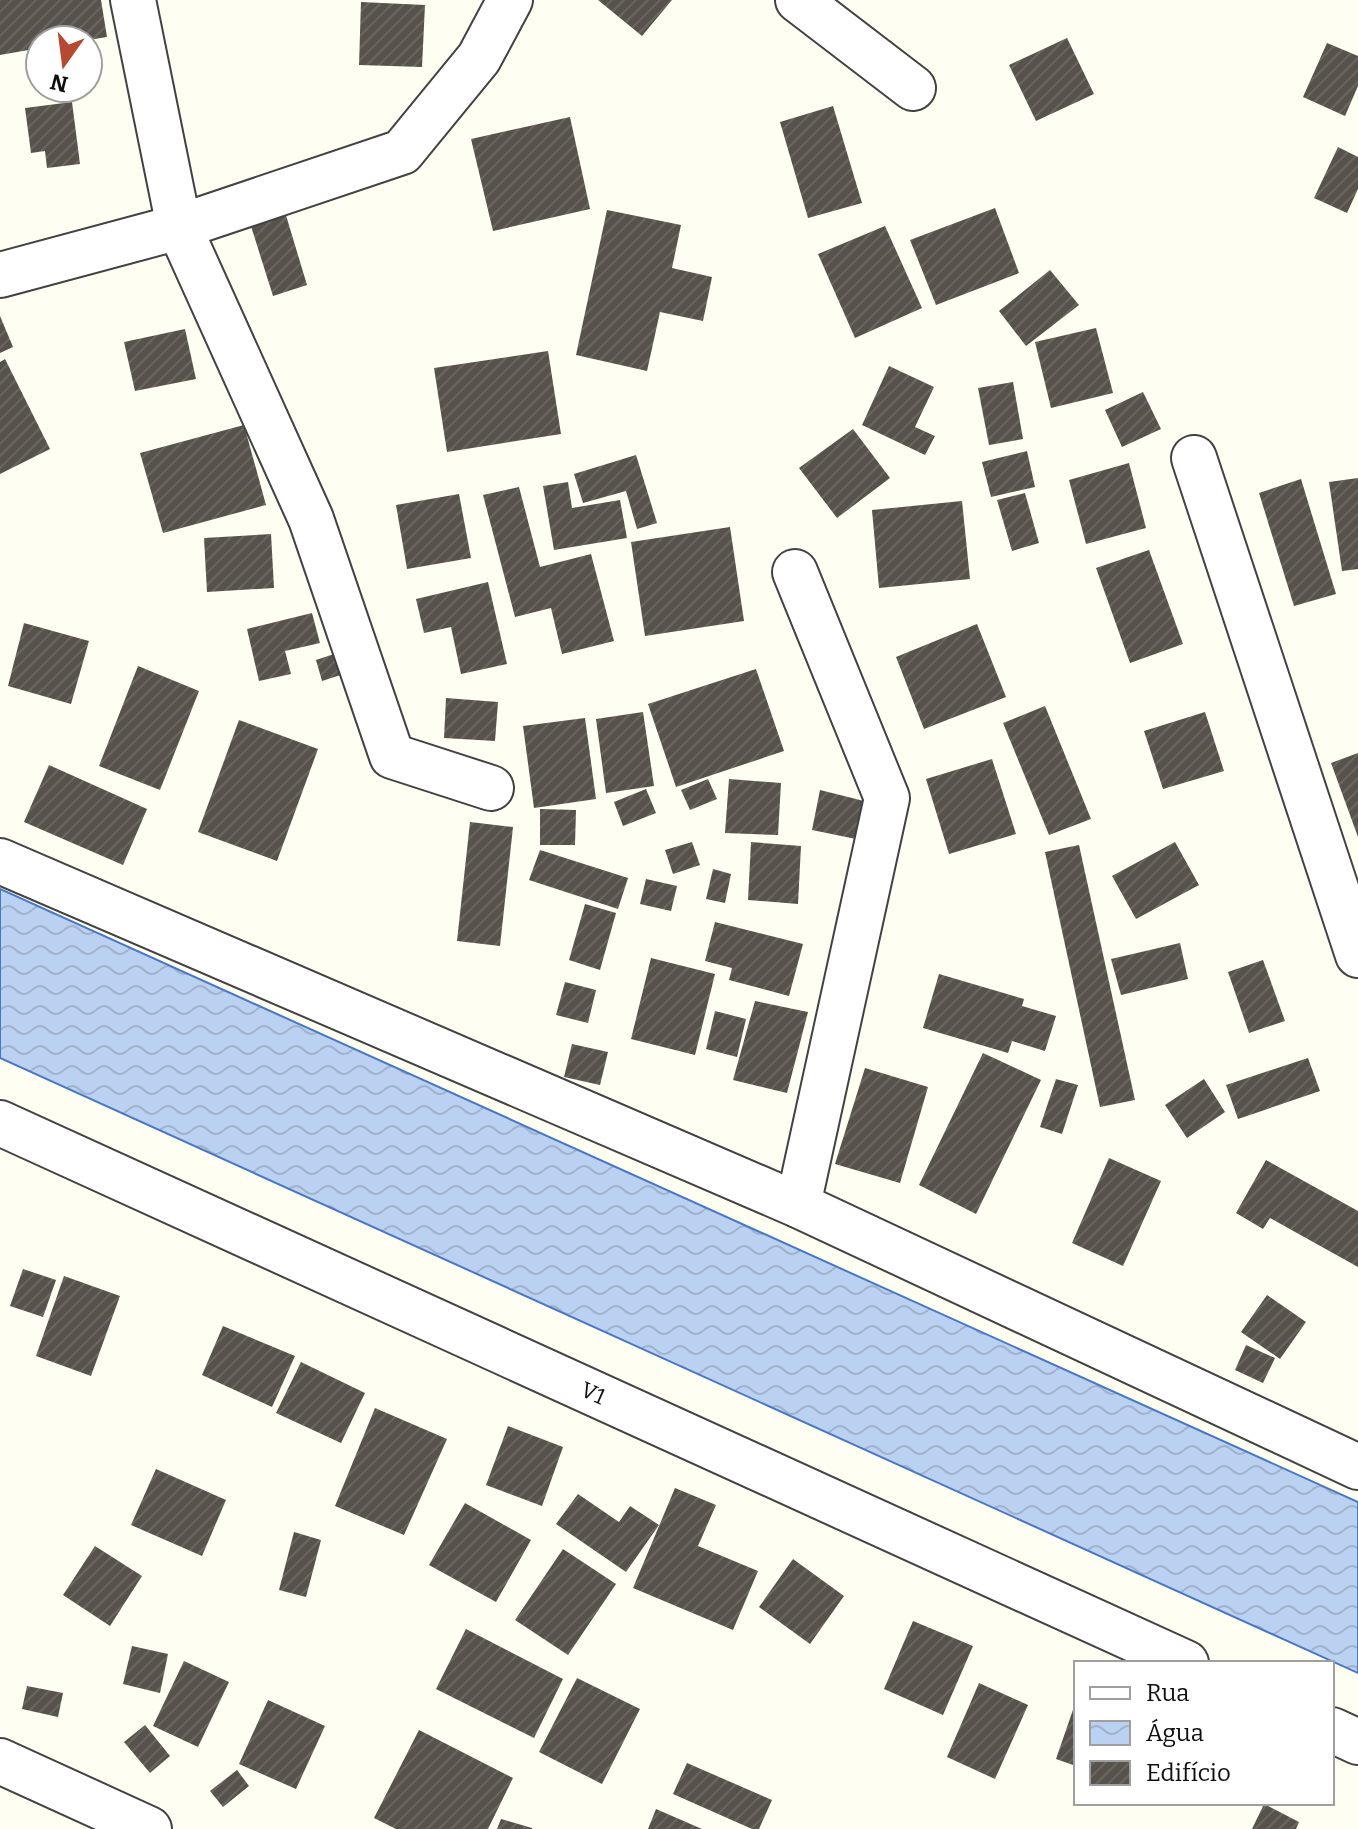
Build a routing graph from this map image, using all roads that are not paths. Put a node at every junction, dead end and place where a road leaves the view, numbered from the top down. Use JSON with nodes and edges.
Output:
{"nodes":[{"id":1,"x":133,"y":0,"type":"edge"},
{"id":2,"x":510,"y":0,"type":"edge"},
{"id":3,"x":798,"y":0,"type":"edge"},
{"id":4,"x":913,"y":88,"type":"dead end"},
{"id":5,"x":179,"y":227,"type":"junction"},
{"id":6,"x":0,"y":275,"type":"edge"},
{"id":7,"x":1194,"y":458,"type":"dead end"},
{"id":8,"x":795,"y":572,"type":"dead end"},
{"id":9,"x":491,"y":788,"type":"dead end"},
{"id":10,"x":0,"y":861,"type":"edge"},
{"id":11,"x":1358,"y":955,"type":"edge"},
{"id":12,"x":0,"y":1123,"type":"edge"},
{"id":13,"x":798,"y":1205,"type":"junction"},
{"id":14,"x":1358,"y":1467,"type":"edge"},
{"id":15,"x":1182,"y":1661,"type":"edge"},
{"id":16,"x":1334,"y":1731,"type":"edge"},
{"id":17,"x":1358,"y":1742,"type":"edge"},
{"id":18,"x":0,"y":1761,"type":"edge"},
{"id":19,"x":149,"y":1829,"type":"edge"}],
"edges":[{"from":1,"to":5,"type":"street"},
{"from":2,"to":5,"type":"street"},
{"from":3,"to":4,"type":"street"},
{"from":5,"to":6,"type":"street"},
{"from":5,"to":9,"type":"street"},
{"from":7,"to":11,"type":"street"},
{"from":8,"to":13,"type":"street"},
{"from":10,"to":13,"type":"street"},
{"from":12,"to":15,"type":"street","name":"V1"},
{"from":13,"to":14,"type":"street"},
{"from":16,"to":17,"type":"street"},
{"from":18,"to":19,"type":"street"}]}
